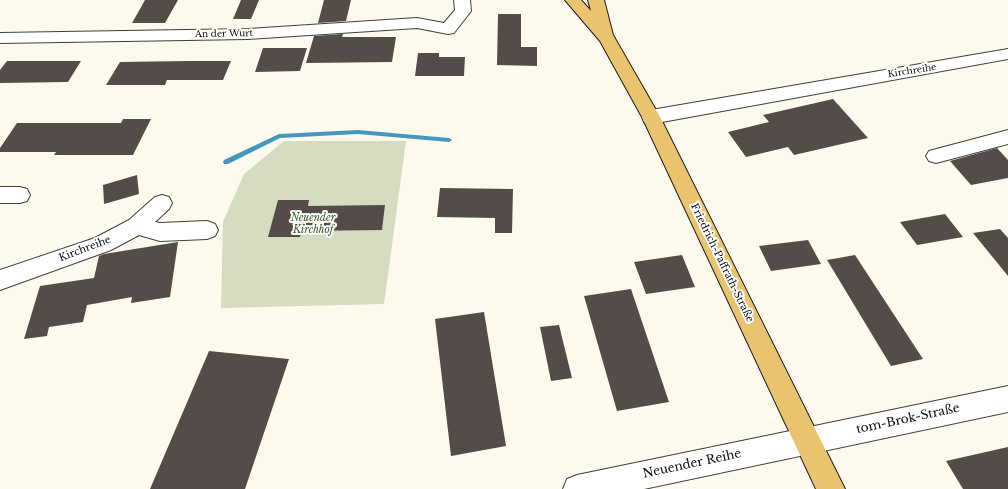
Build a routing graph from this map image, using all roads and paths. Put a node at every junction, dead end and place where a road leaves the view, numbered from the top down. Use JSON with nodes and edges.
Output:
{"nodes":[{"id":1,"x":462,"y":0,"type":"edge"},
{"id":2,"x":573,"y":0,"type":"edge"},
{"id":3,"x":596,"y":0,"type":"edge"},
{"id":4,"x":607,"y":39,"type":"junction"},
{"id":5,"x":3,"y":41,"type":"edge"},
{"id":6,"x":1006,"y":57,"type":"edge"},
{"id":7,"x":784,"y":77,"type":"dead end"},
{"id":8,"x":815,"y":87,"type":"junction"},
{"id":9,"x":651,"y":117,"type":"junction"},
{"id":10,"x":1008,"y":137,"type":"edge"},
{"id":11,"x":936,"y":156,"type":"dead end"},
{"id":12,"x":162,"y":203,"type":"dead end"},
{"id":13,"x":137,"y":226,"type":"junction"},
{"id":14,"x":207,"y":230,"type":"dead end"},
{"id":15,"x":0,"y":280,"type":"edge"},
{"id":16,"x":1008,"y":399,"type":"edge"},
{"id":17,"x":808,"y":440,"type":"junction"},
{"id":18,"x":576,"y":489,"type":"edge"},
{"id":19,"x":831,"y":489,"type":"edge"}],
"edges":[{"from":1,"to":5,"type":"street","name":"An der Wurt"},
{"from":2,"to":4,"type":"main road","name":"Friedrich-Paffrath-Straße"},
{"from":3,"to":4,"type":"main road","name":"Friedrich-Paffrath-Straße"},
{"from":4,"to":9,"type":"main road","name":"Friedrich-Paffrath-Straße"},
{"from":6,"to":8,"type":"street","name":"Kirchreihe"},
{"from":7,"to":8,"type":"street","name":"Kirchreihe"},
{"from":8,"to":9,"type":"street","name":"Kirchreihe"},
{"from":9,"to":17,"type":"main road","name":"Friedrich-Paffrath-Straße"},
{"from":10,"to":11,"type":"street"},
{"from":12,"to":13,"type":"street","name":"Kirchreihe"},
{"from":13,"to":14,"type":"street"},
{"from":13,"to":15,"type":"street","name":"Kirchreihe"},
{"from":16,"to":17,"type":"street","name":"tom-Brok-Straße"},
{"from":17,"to":18,"type":"street","name":"Neuender Reihe"},
{"from":17,"to":19,"type":"main road","name":"Friedrich-Paffrath-Straße"}]}
